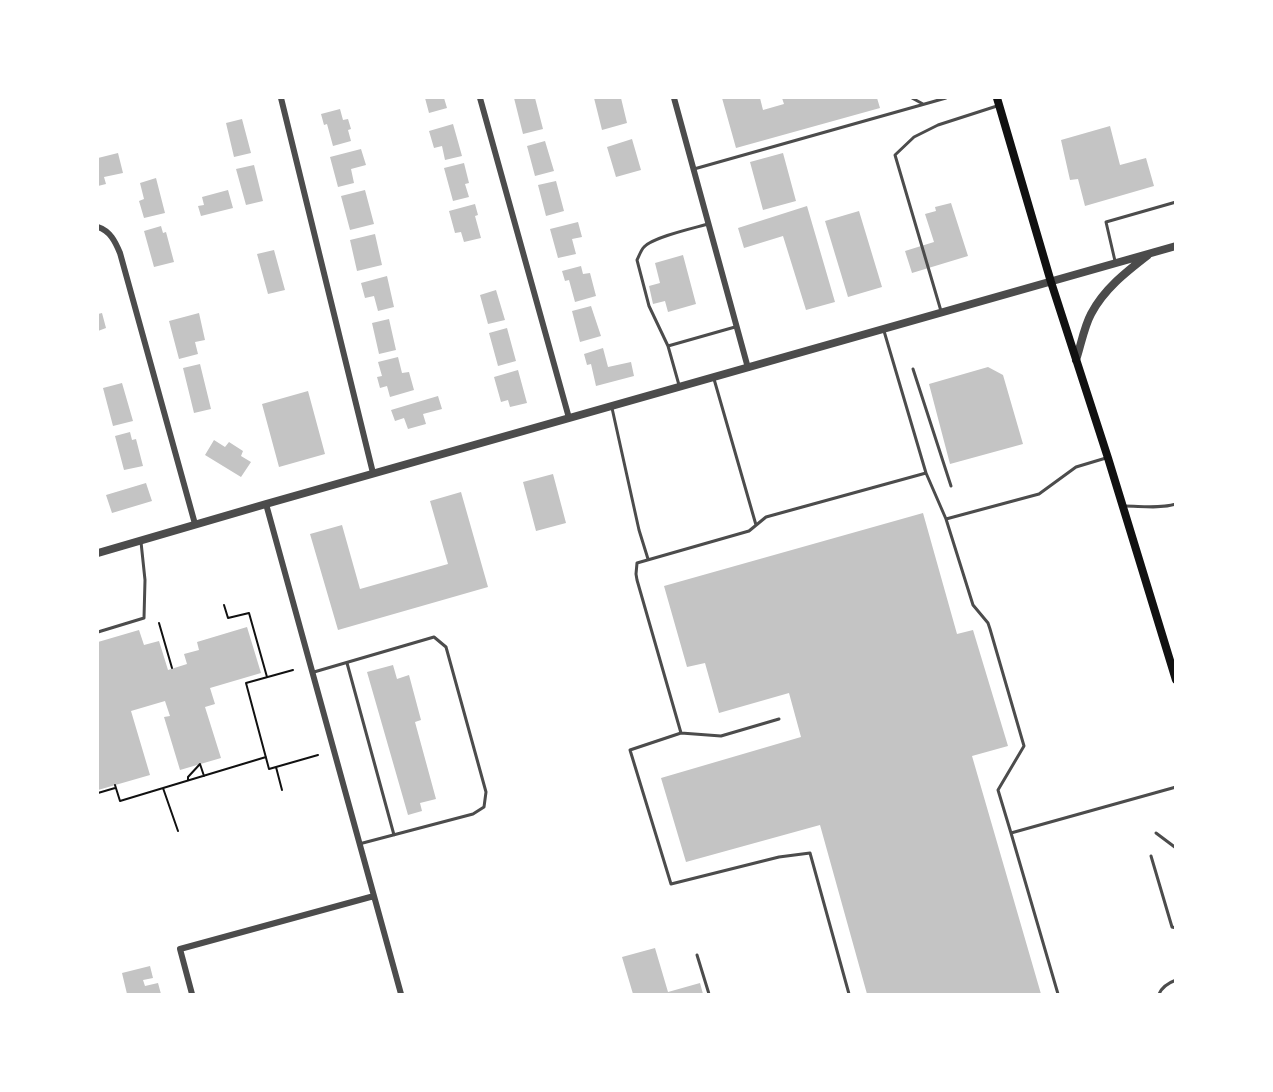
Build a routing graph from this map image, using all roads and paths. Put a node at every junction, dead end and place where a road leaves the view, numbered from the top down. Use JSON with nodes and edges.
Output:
{"nodes":[{"id":1,"x":281,"y":98,"type":"edge"},
{"id":2,"x":480,"y":98,"type":"edge"},
{"id":3,"x":674,"y":98,"type":"edge"},
{"id":4,"x":912,"y":98,"type":"edge"},
{"id":5,"x":946,"y":98,"type":"edge"},
{"id":6,"x":998,"y":102,"type":"edge"},
{"id":7,"x":923,"y":104,"type":"junction"},
{"id":8,"x":694,"y":169,"type":"junction"},
{"id":9,"x":1176,"y":202,"type":"edge"},
{"id":10,"x":709,"y":224,"type":"junction"},
{"id":11,"x":100,"y":228,"type":"edge"},
{"id":12,"x":1176,"y":246,"type":"edge"},
{"id":13,"x":1152,"y":252,"type":"junction"},
{"id":14,"x":1115,"y":263,"type":"junction"},
{"id":15,"x":1051,"y":282,"type":"junction"},
{"id":16,"x":942,"y":313,"type":"junction"},
{"id":17,"x":737,"y":327,"type":"junction"},
{"id":18,"x":884,"y":329,"type":"junction"},
{"id":19,"x":668,"y":346,"type":"junction"},
{"id":20,"x":1076,"y":360,"type":"junction"},
{"id":21,"x":748,"y":368,"type":"junction"},
{"id":22,"x":913,"y":369,"type":"dead end"},
{"id":23,"x":714,"y":377,"type":"junction"},
{"id":24,"x":680,"y":387,"type":"junction"},
{"id":25,"x":612,"y":406,"type":"junction"},
{"id":26,"x":569,"y":418,"type":"junction"},
{"id":27,"x":1108,"y":458,"type":"junction"},
{"id":28,"x":926,"y":472,"type":"junction"},
{"id":29,"x":374,"y":473,"type":"junction"},
{"id":30,"x":951,"y":486,"type":"dead end"},
{"id":31,"x":266,"y":504,"type":"junction"},
{"id":32,"x":1176,"y":504,"type":"edge"},
{"id":33,"x":1122,"y":506,"type":"junction"},
{"id":34,"x":946,"y":519,"type":"junction"},
{"id":35,"x":195,"y":524,"type":"junction"},
{"id":36,"x":756,"y":525,"type":"junction"},
{"id":37,"x":141,"y":541,"type":"junction"},
{"id":38,"x":98,"y":553,"type":"edge"},
{"id":39,"x":648,"y":560,"type":"junction"},
{"id":40,"x":224,"y":605,"type":"dead end"},
{"id":41,"x":159,"y":623,"type":"dead end"},
{"id":42,"x":98,"y":632,"type":"edge"},
{"id":43,"x":347,"y":662,"type":"junction"},
{"id":44,"x":172,"y":668,"type":"dead end"},
{"id":45,"x":293,"y":670,"type":"dead end"},
{"id":46,"x":312,"y":673,"type":"junction"},
{"id":47,"x":267,"y":677,"type":"junction"},
{"id":48,"x":1176,"y":680,"type":"edge"},
{"id":49,"x":779,"y":719,"type":"dead end"},
{"id":50,"x":681,"y":733,"type":"junction"},
{"id":51,"x":318,"y":755,"type":"dead end"},
{"id":52,"x":266,"y":758,"type":"junction"},
{"id":53,"x":276,"y":767,"type":"junction"},
{"id":54,"x":204,"y":776,"type":"junction"},
{"id":55,"x":189,"y":780,"type":"junction"},
{"id":56,"x":163,"y":788,"type":"junction"},
{"id":57,"x":1176,"y":788,"type":"edge"},
{"id":58,"x":282,"y":790,"type":"dead end"},
{"id":59,"x":98,"y":793,"type":"edge"},
{"id":60,"x":178,"y":831,"type":"dead end"},
{"id":61,"x":1156,"y":832,"type":"dead end"},
{"id":62,"x":1011,"y":833,"type":"junction"},
{"id":63,"x":394,"y":835,"type":"junction"},
{"id":64,"x":360,"y":844,"type":"junction"},
{"id":65,"x":1176,"y":848,"type":"edge"},
{"id":66,"x":1151,"y":856,"type":"dead end"},
{"id":67,"x":374,"y":896,"type":"junction"},
{"id":68,"x":1176,"y":928,"type":"edge"},
{"id":69,"x":697,"y":956,"type":"dead end"},
{"id":70,"x":1176,"y":980,"type":"edge"},
{"id":71,"x":192,"y":994,"type":"edge"},
{"id":72,"x":401,"y":994,"type":"edge"},
{"id":73,"x":709,"y":994,"type":"edge"},
{"id":74,"x":849,"y":994,"type":"edge"},
{"id":75,"x":1058,"y":994,"type":"edge"},
{"id":76,"x":1159,"y":994,"type":"edge"}],
"edges":[{"from":1,"to":29,"type":"street"},
{"from":2,"to":26,"type":"street"},
{"from":3,"to":8,"type":"street"},
{"from":4,"to":7,"type":"lane"},
{"from":5,"to":7,"type":"lane"},
{"from":6,"to":15,"type":"main road"},
{"from":6,"to":16,"type":"lane"},
{"from":7,"to":8,"type":"lane"},
{"from":8,"to":10,"type":"street"},
{"from":9,"to":14,"type":"lane"},
{"from":10,"to":17,"type":"street"},
{"from":10,"to":19,"type":"lane"},
{"from":11,"to":35,"type":"street"},
{"from":12,"to":13,"type":"street"},
{"from":13,"to":14,"type":"street"},
{"from":13,"to":20,"type":"street"},
{"from":14,"to":15,"type":"street"},
{"from":15,"to":16,"type":"street"},
{"from":15,"to":20,"type":"main road"},
{"from":16,"to":18,"type":"street"},
{"from":17,"to":19,"type":"lane"},
{"from":17,"to":21,"type":"street"},
{"from":18,"to":21,"type":"street"},
{"from":18,"to":28,"type":"lane"},
{"from":19,"to":24,"type":"lane"},
{"from":20,"to":27,"type":"main road"},
{"from":21,"to":23,"type":"street"},
{"from":22,"to":30,"type":"lane"},
{"from":23,"to":24,"type":"street"},
{"from":23,"to":36,"type":"lane"},
{"from":24,"to":25,"type":"street"},
{"from":25,"to":26,"type":"street"},
{"from":25,"to":39,"type":"lane"},
{"from":26,"to":29,"type":"street"},
{"from":27,"to":33,"type":"main road"},
{"from":27,"to":34,"type":"lane"},
{"from":28,"to":34,"type":"lane"},
{"from":28,"to":36,"type":"lane"},
{"from":29,"to":31,"type":"street"},
{"from":31,"to":35,"type":"street"},
{"from":31,"to":46,"type":"street"},
{"from":32,"to":33,"type":"lane"},
{"from":33,"to":48,"type":"main road"},
{"from":34,"to":62,"type":"lane"},
{"from":35,"to":37,"type":"street"},
{"from":36,"to":39,"type":"lane"},
{"from":37,"to":38,"type":"street"},
{"from":37,"to":42,"type":"lane"},
{"from":39,"to":50,"type":"lane"},
{"from":40,"to":47,"type":"path"},
{"from":41,"to":44,"type":"path"},
{"from":43,"to":46,"type":"lane"},
{"from":43,"to":63,"type":"lane"},
{"from":43,"to":63,"type":"lane"},
{"from":45,"to":47,"type":"path"},
{"from":46,"to":64,"type":"street"},
{"from":47,"to":52,"type":"path"},
{"from":49,"to":50,"type":"lane"},
{"from":50,"to":74,"type":"lane"},
{"from":51,"to":53,"type":"path"},
{"from":52,"to":53,"type":"path"},
{"from":52,"to":54,"type":"path"},
{"from":53,"to":58,"type":"path"},
{"from":54,"to":55,"type":"path"},
{"from":54,"to":55,"type":"path"},
{"from":55,"to":56,"type":"path"},
{"from":56,"to":59,"type":"path"},
{"from":56,"to":60,"type":"path"},
{"from":57,"to":62,"type":"lane"},
{"from":61,"to":65,"type":"lane"},
{"from":62,"to":75,"type":"lane"},
{"from":63,"to":64,"type":"lane"},
{"from":64,"to":67,"type":"street"},
{"from":66,"to":68,"type":"lane"},
{"from":67,"to":71,"type":"street"},
{"from":67,"to":72,"type":"street"},
{"from":69,"to":73,"type":"lane"},
{"from":70,"to":76,"type":"lane"}]}
